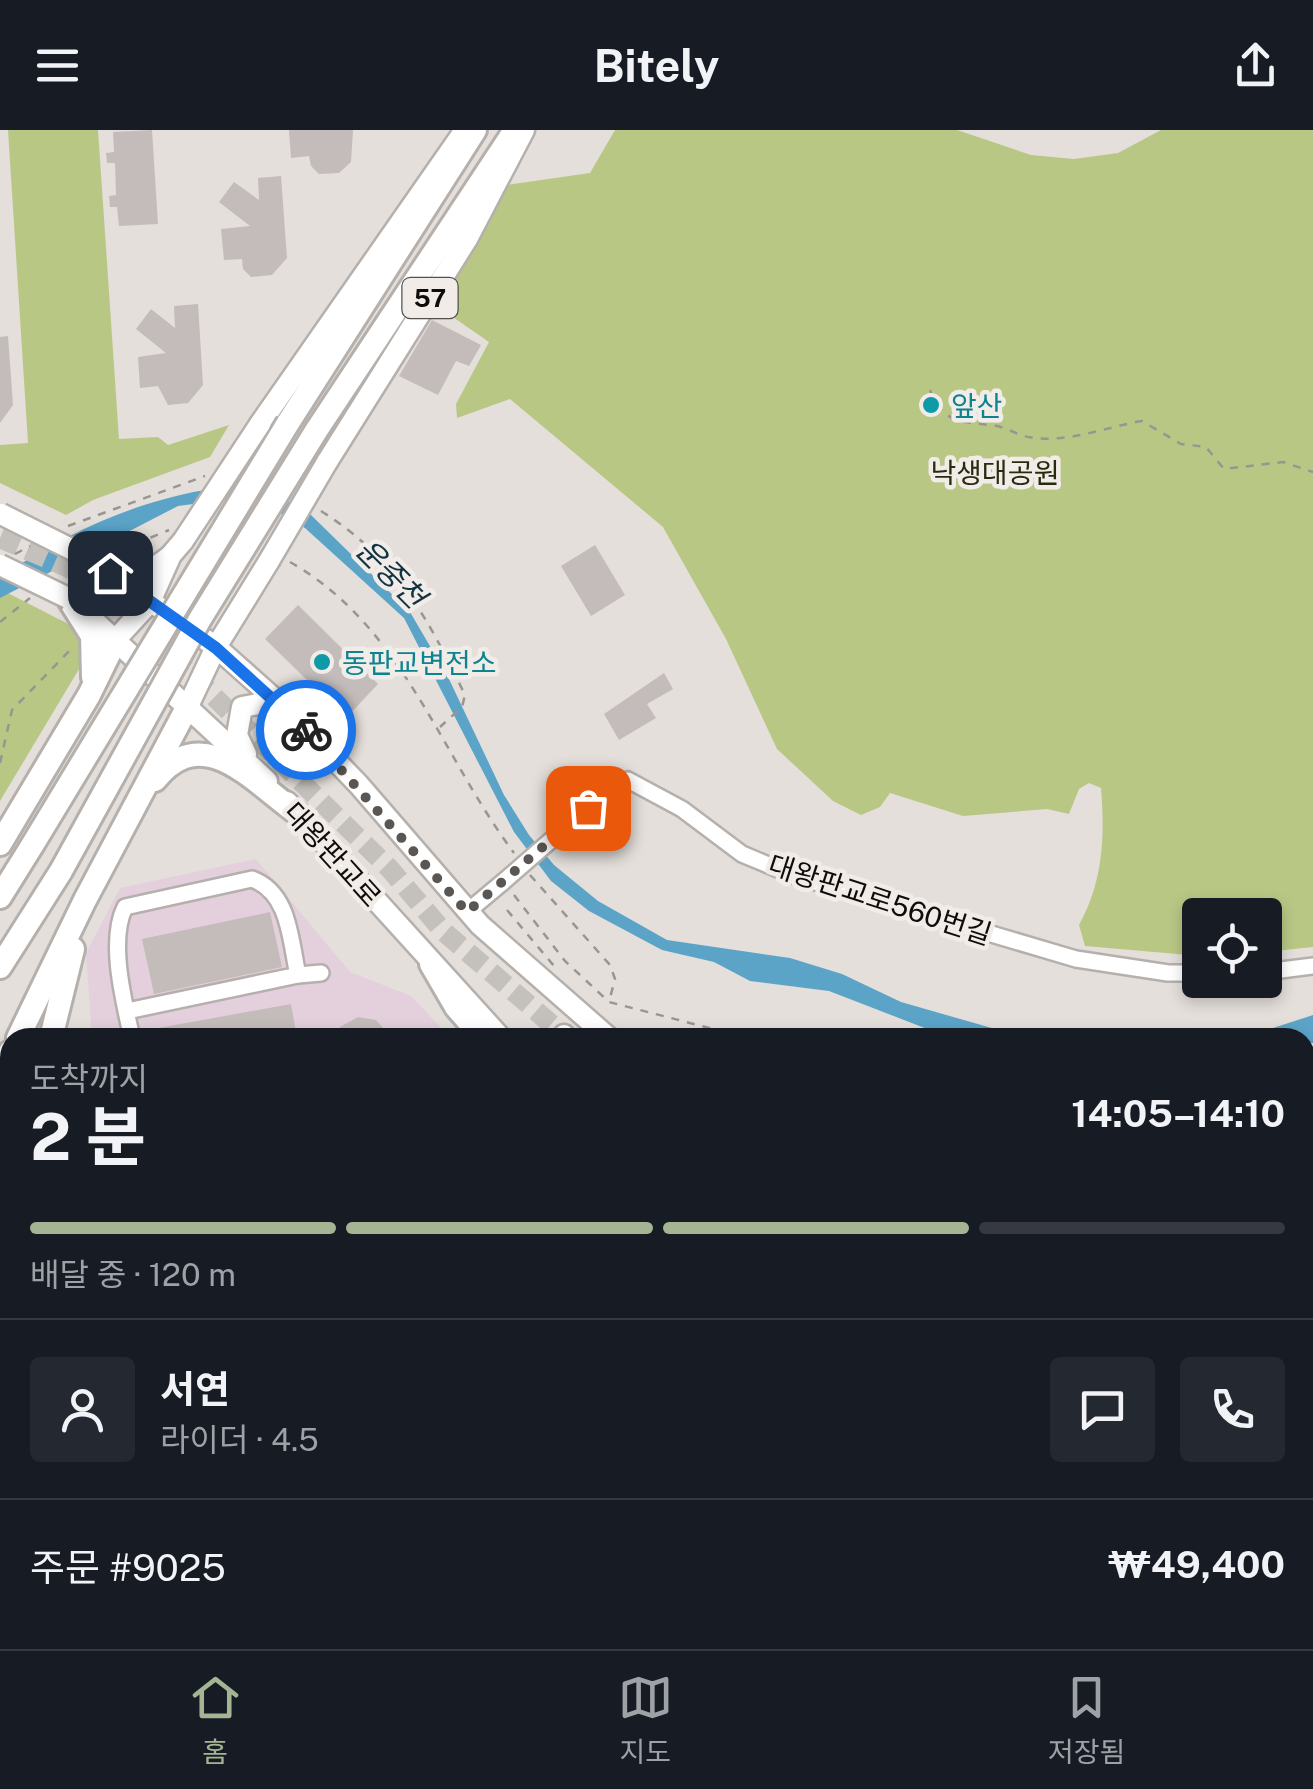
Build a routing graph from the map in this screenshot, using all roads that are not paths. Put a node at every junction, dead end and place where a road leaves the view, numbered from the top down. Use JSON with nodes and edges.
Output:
{"nodes":[{"id":1,"x":464,"y":130,"type":"edge"},
{"id":2,"x":474,"y":130,"type":"edge"},
{"id":3,"x":515,"y":130,"type":"edge"},
{"id":4,"x":524,"y":130,"type":"edge"},
{"id":5,"x":0,"y":514,"type":"edge"},
{"id":6,"x":178,"y":541,"type":"junction"},
{"id":7,"x":116,"y":563,"type":"junction"},
{"id":8,"x":0,"y":564,"type":"edge"},
{"id":9,"x":68,"y":598,"type":"junction"},
{"id":10,"x":150,"y":602,"type":"junction"},
{"id":11,"x":116,"y":638,"type":"junction"},
{"id":12,"x":216,"y":648,"type":"junction"},
{"id":13,"x":89,"y":695,"type":"junction"},
{"id":14,"x":189,"y":704,"type":"junction"},
{"id":15,"x":288,"y":711,"type":"junction"},
{"id":16,"x":249,"y":761,"type":"junction"},
{"id":17,"x":131,"y":810,"type":"junction"},
{"id":18,"x":297,"y":813,"type":"junction"},
{"id":19,"x":0,"y":844,"type":"edge"},
{"id":20,"x":0,"y":897,"type":"edge"},
{"id":21,"x":84,"y":900,"type":"junction"},
{"id":22,"x":467,"y":912,"type":"junction"},
{"id":23,"x":432,"y":964,"type":"junction"},
{"id":24,"x":1313,"y":966,"type":"edge"},
{"id":25,"x":0,"y":968,"type":"edge"},
{"id":26,"x":1282,"y":970,"type":"edge"},
{"id":27,"x":1182,"y":971,"type":"edge"},
{"id":28,"x":320,"y":973,"type":"dead end"},
{"id":29,"x":298,"y":975,"type":"junction"},
{"id":30,"x":126,"y":1011,"type":"junction"},
{"id":31,"x":23,"y":1028,"type":"edge"},
{"id":32,"x":53,"y":1028,"type":"edge"},
{"id":33,"x":130,"y":1028,"type":"edge"},
{"id":34,"x":475,"y":1028,"type":"edge"},
{"id":35,"x":492,"y":1028,"type":"edge"},
{"id":36,"x":610,"y":1028,"type":"edge"}],
"edges":[{"from":1,"to":6,"type":"main road","number":"57","bridge":true},
{"from":2,"to":20,"type":"highway","bridge":true},
{"from":3,"to":25,"type":"highway","bridge":true},
{"from":4,"to":12,"type":"main road","number":"57","bridge":true},
{"from":5,"to":7,"type":"main road","bridge":true},
{"from":6,"to":7,"type":"main road"},
{"from":6,"to":10,"type":"main road","number":"57"},
{"from":7,"to":10,"type":"main road"},
{"from":8,"to":9,"type":"main road","name":"대왕판교로","bridge":true},
{"from":9,"to":11,"type":"main road","name":"대왕판교로"},
{"from":9,"to":13,"type":"highway"},
{"from":10,"to":11,"type":"main road","number":"57"},
{"from":10,"to":12,"type":"main road"},
{"from":11,"to":13,"type":"highway"},
{"from":11,"to":14,"type":"main road","name":"대왕판교로"},
{"from":12,"to":14,"type":"main road"},
{"from":12,"to":15,"type":"main road"},
{"from":13,"to":19,"type":"highway"},
{"from":14,"to":16,"type":"main road","name":"대왕판교로"},
{"from":14,"to":17,"type":"highway"},
{"from":15,"to":16,"type":"main road"},
{"from":15,"to":22,"type":"main road"},
{"from":16,"to":18,"type":"main road","name":"대왕판교로"},
{"from":17,"to":18,"type":"highway"},
{"from":17,"to":21,"type":"highway"},
{"from":18,"to":23,"type":"main road","name":"대왕판교로"},
{"from":21,"to":31,"type":"highway"},
{"from":21,"to":32,"type":"highway"},
{"from":22,"to":27,"type":"street","name":"대왕판교로560번길","bridge":true},
{"from":22,"to":36,"type":"main road"},
{"from":23,"to":34,"type":"highway"},
{"from":23,"to":35,"type":"main road","name":"대왕판교로"},
{"from":24,"to":26,"type":"street"},
{"from":28,"to":29,"type":"street"},
{"from":29,"to":30,"type":"street"},
{"from":29,"to":30,"type":"street"},
{"from":30,"to":33,"type":"street"}]}
